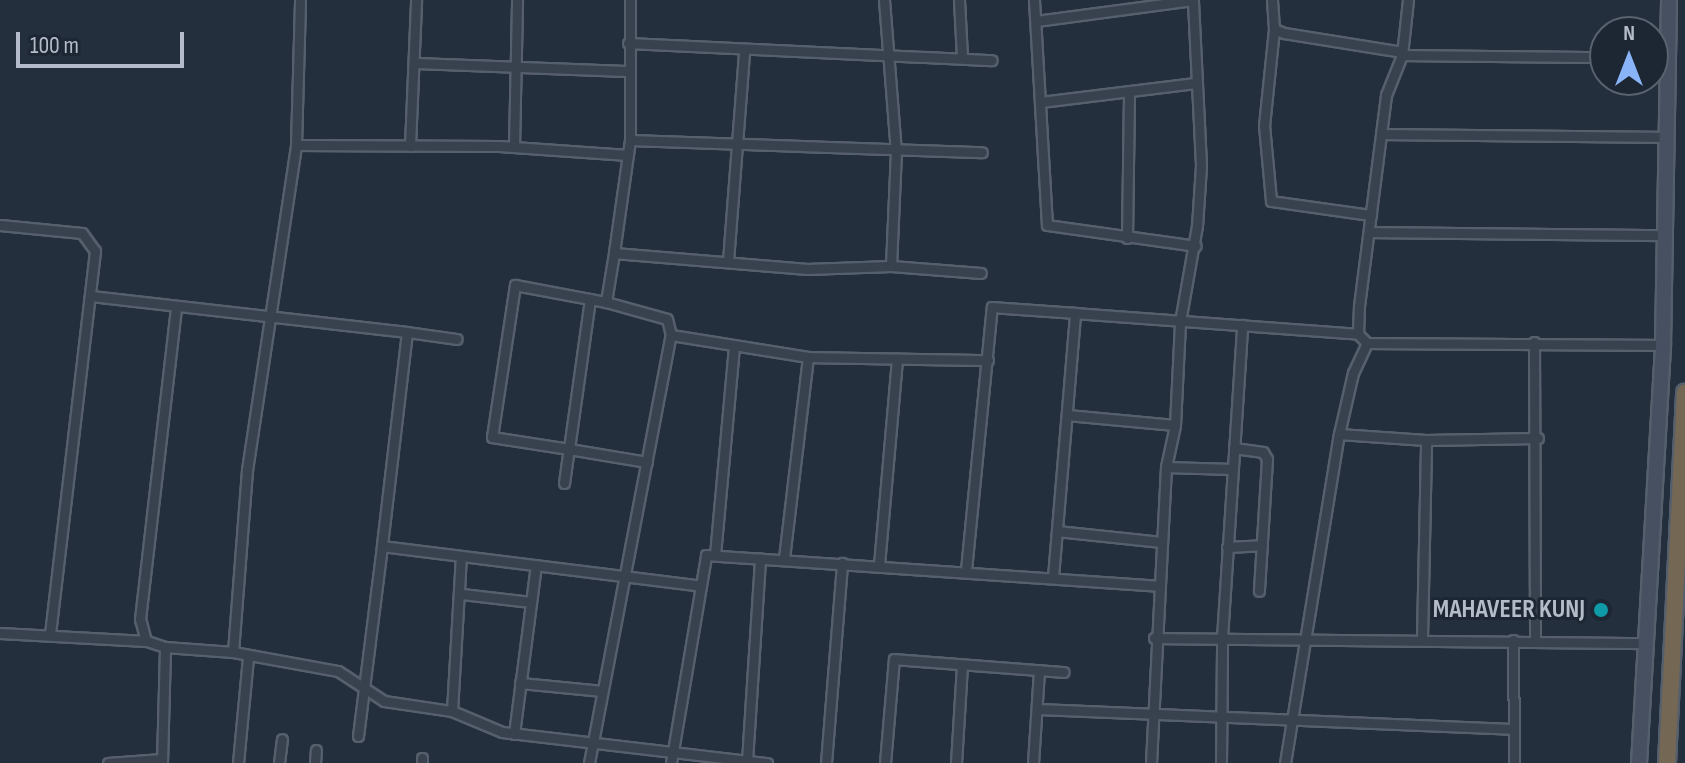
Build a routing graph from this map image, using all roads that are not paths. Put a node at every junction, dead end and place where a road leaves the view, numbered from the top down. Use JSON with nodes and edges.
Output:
{"nodes":[{"id":1,"x":300,"y":0,"type":"edge"},
{"id":2,"x":416,"y":0,"type":"edge"},
{"id":3,"x":517,"y":0,"type":"edge"},
{"id":4,"x":630,"y":0,"type":"edge"},
{"id":5,"x":884,"y":0,"type":"edge"},
{"id":6,"x":959,"y":0,"type":"edge"},
{"id":7,"x":1034,"y":0,"type":"edge"},
{"id":8,"x":1193,"y":0,"type":"edge"},
{"id":9,"x":1272,"y":0,"type":"edge"},
{"id":10,"x":1408,"y":0,"type":"edge"},
{"id":11,"x":1036,"y":21,"type":"junction"},
{"id":12,"x":1274,"y":29,"type":"junction"},
{"id":13,"x":628,"y":43,"type":"junction"},
{"id":14,"x":744,"y":51,"type":"junction"},
{"id":15,"x":890,"y":52,"type":"junction"},
{"id":16,"x":1402,"y":54,"type":"junction"},
{"id":17,"x":1589,"y":57,"type":"edge"},
{"id":18,"x":962,"y":58,"type":"junction"},
{"id":19,"x":992,"y":60,"type":"dead end"},
{"id":20,"x":416,"y":63,"type":"junction"},
{"id":21,"x":515,"y":68,"type":"junction"},
{"id":22,"x":626,"y":71,"type":"junction"},
{"id":23,"x":1195,"y":83,"type":"junction"},
{"id":24,"x":1129,"y":91,"type":"junction"},
{"id":25,"x":1663,"y":96,"type":"edge"},
{"id":26,"x":1041,"y":102,"type":"junction"},
{"id":27,"x":1382,"y":134,"type":"junction"},
{"id":28,"x":1667,"y":137,"type":"junction"},
{"id":29,"x":630,"y":140,"type":"junction"},
{"id":30,"x":739,"y":142,"type":"junction"},
{"id":31,"x":296,"y":145,"type":"junction"},
{"id":32,"x":410,"y":146,"type":"junction"},
{"id":33,"x":514,"y":147,"type":"junction"},
{"id":34,"x":896,"y":151,"type":"junction"},
{"id":35,"x":982,"y":152,"type":"dead end"},
{"id":36,"x":628,"y":155,"type":"junction"},
{"id":37,"x":1371,"y":215,"type":"junction"},
{"id":38,"x":0,"y":225,"type":"edge"},
{"id":39,"x":1369,"y":232,"type":"junction"},
{"id":40,"x":1665,"y":235,"type":"junction"},
{"id":41,"x":1127,"y":238,"type":"junction"},
{"id":42,"x":1196,"y":246,"type":"junction"},
{"id":43,"x":614,"y":253,"type":"junction"},
{"id":44,"x":728,"y":261,"type":"junction"},
{"id":45,"x":891,"y":266,"type":"junction"},
{"id":46,"x":981,"y":273,"type":"dead end"},
{"id":47,"x":91,"y":296,"type":"junction"},
{"id":48,"x":590,"y":299,"type":"junction"},
{"id":49,"x":606,"y":302,"type":"junction"},
{"id":50,"x":176,"y":307,"type":"junction"},
{"id":51,"x":1075,"y":313,"type":"junction"},
{"id":52,"x":269,"y":316,"type":"junction"},
{"id":53,"x":1180,"y":322,"type":"junction"},
{"id":54,"x":1242,"y":325,"type":"junction"},
{"id":55,"x":407,"y":332,"type":"junction"},
{"id":56,"x":1358,"y":334,"type":"junction"},
{"id":57,"x":671,"y":335,"type":"junction"},
{"id":58,"x":457,"y":339,"type":"dead end"},
{"id":59,"x":1534,"y":342,"type":"junction"},
{"id":60,"x":1367,"y":343,"type":"junction"},
{"id":61,"x":1663,"y":345,"type":"junction"},
{"id":62,"x":734,"y":346,"type":"junction"},
{"id":63,"x":808,"y":357,"type":"junction"},
{"id":64,"x":897,"y":359,"type":"junction"},
{"id":65,"x":988,"y":360,"type":"junction"},
{"id":66,"x":1685,"y":392,"type":"edge"},
{"id":67,"x":1067,"y":415,"type":"junction"},
{"id":68,"x":1175,"y":425,"type":"junction"},
{"id":69,"x":1339,"y":434,"type":"junction"},
{"id":70,"x":1538,"y":438,"type":"junction"},
{"id":71,"x":1426,"y":440,"type":"junction"},
{"id":72,"x":1234,"y":448,"type":"junction"},
{"id":73,"x":569,"y":449,"type":"junction"},
{"id":74,"x":647,"y":462,"type":"junction"},
{"id":75,"x":1166,"y":467,"type":"junction"},
{"id":76,"x":1232,"y":469,"type":"junction"},
{"id":77,"x":564,"y":483,"type":"dead end"},
{"id":78,"x":1057,"y":531,"type":"junction"},
{"id":79,"x":1161,"y":542,"type":"junction"},
{"id":80,"x":1262,"y":545,"type":"junction"},
{"id":81,"x":382,"y":546,"type":"junction"},
{"id":82,"x":1227,"y":547,"type":"junction"},
{"id":83,"x":715,"y":555,"type":"junction"},
{"id":84,"x":461,"y":556,"type":"junction"},
{"id":85,"x":760,"y":558,"type":"junction"},
{"id":86,"x":784,"y":559,"type":"junction"},
{"id":87,"x":842,"y":563,"type":"junction"},
{"id":88,"x":536,"y":565,"type":"junction"},
{"id":89,"x":879,"y":565,"type":"junction"},
{"id":90,"x":966,"y":570,"type":"junction"},
{"id":91,"x":623,"y":574,"type":"junction"},
{"id":92,"x":1053,"y":577,"type":"junction"},
{"id":93,"x":701,"y":586,"type":"junction"},
{"id":94,"x":1157,"y":586,"type":"junction"},
{"id":95,"x":1259,"y":591,"type":"dead end"},
{"id":96,"x":462,"y":594,"type":"junction"},
{"id":97,"x":531,"y":602,"type":"junction"},
{"id":98,"x":0,"y":633,"type":"edge"},
{"id":99,"x":50,"y":635,"type":"junction"},
{"id":100,"x":1154,"y":638,"type":"junction"},
{"id":101,"x":1222,"y":638,"type":"junction"},
{"id":102,"x":1306,"y":638,"type":"junction"},
{"id":103,"x":1422,"y":638,"type":"junction"},
{"id":104,"x":1535,"y":638,"type":"junction"},
{"id":105,"x":1513,"y":640,"type":"junction"},
{"id":106,"x":146,"y":641,"type":"junction"},
{"id":107,"x":1647,"y":643,"type":"junction"},
{"id":108,"x":165,"y":647,"type":"junction"},
{"id":109,"x":233,"y":652,"type":"junction"},
{"id":110,"x":248,"y":658,"type":"junction"},
{"id":111,"x":962,"y":666,"type":"junction"},
{"id":112,"x":1039,"y":670,"type":"junction"},
{"id":113,"x":1064,"y":672,"type":"dead end"},
{"id":114,"x":520,"y":683,"type":"junction"},
{"id":115,"x":362,"y":687,"type":"junction"},
{"id":116,"x":601,"y":691,"type":"junction"},
{"id":117,"x":1037,"y":709,"type":"junction"},
{"id":118,"x":452,"y":711,"type":"junction"},
{"id":119,"x":1152,"y":713,"type":"junction"},
{"id":120,"x":1221,"y":715,"type":"junction"},
{"id":121,"x":1292,"y":723,"type":"junction"},
{"id":122,"x":1513,"y":729,"type":"junction"},
{"id":123,"x":514,"y":734,"type":"junction"},
{"id":124,"x":358,"y":736,"type":"dead end"},
{"id":125,"x":282,"y":739,"type":"dead end"},
{"id":126,"x":591,"y":744,"type":"junction"},
{"id":127,"x":316,"y":750,"type":"dead end"},
{"id":128,"x":672,"y":758,"type":"edge"},
{"id":129,"x":162,"y":761,"type":"edge"},
{"id":130,"x":747,"y":761,"type":"junction"},
{"id":131,"x":108,"y":763,"type":"edge"},
{"id":132,"x":238,"y":763,"type":"edge"},
{"id":133,"x":279,"y":763,"type":"edge"},
{"id":134,"x":315,"y":763,"type":"edge"},
{"id":135,"x":589,"y":763,"type":"edge"},
{"id":136,"x":766,"y":763,"type":"edge"},
{"id":137,"x":826,"y":763,"type":"edge"},
{"id":138,"x":885,"y":763,"type":"edge"},
{"id":139,"x":956,"y":763,"type":"edge"},
{"id":140,"x":1033,"y":763,"type":"edge"},
{"id":141,"x":1151,"y":763,"type":"edge"},
{"id":142,"x":1221,"y":763,"type":"edge"},
{"id":143,"x":1285,"y":763,"type":"edge"},
{"id":144,"x":1514,"y":763,"type":"edge"},
{"id":145,"x":1639,"y":763,"type":"edge"},
{"id":146,"x":1667,"y":763,"type":"edge"}],
"edges":[{"from":1,"to":31,"type":"street"},
{"from":2,"to":20,"type":"street"},
{"from":3,"to":21,"type":"street"},
{"from":4,"to":13,"type":"street"},
{"from":5,"to":15,"type":"street"},
{"from":6,"to":18,"type":"street"},
{"from":7,"to":11,"type":"street"},
{"from":8,"to":11,"type":"street"},
{"from":8,"to":23,"type":"street"},
{"from":9,"to":12,"type":"street"},
{"from":10,"to":16,"type":"street"},
{"from":11,"to":26,"type":"street"},
{"from":12,"to":16,"type":"street"},
{"from":12,"to":37,"type":"street"},
{"from":13,"to":14,"type":"street"},
{"from":13,"to":22,"type":"street"},
{"from":14,"to":15,"type":"street"},
{"from":14,"to":30,"type":"street"},
{"from":15,"to":18,"type":"street"},
{"from":15,"to":34,"type":"street"},
{"from":16,"to":17,"type":"street"},
{"from":16,"to":27,"type":"street"},
{"from":18,"to":19,"type":"street"},
{"from":20,"to":21,"type":"street"},
{"from":20,"to":32,"type":"street"},
{"from":21,"to":22,"type":"street"},
{"from":21,"to":33,"type":"street"},
{"from":22,"to":29,"type":"street"},
{"from":23,"to":24,"type":"street"},
{"from":23,"to":42,"type":"street"},
{"from":24,"to":26,"type":"street"},
{"from":24,"to":41,"type":"street"},
{"from":25,"to":28,"type":"street"},
{"from":26,"to":41,"type":"street"},
{"from":27,"to":28,"type":"street"},
{"from":27,"to":37,"type":"street"},
{"from":28,"to":40,"type":"street"},
{"from":29,"to":30,"type":"street"},
{"from":29,"to":36,"type":"street"},
{"from":30,"to":34,"type":"street"},
{"from":30,"to":44,"type":"street"},
{"from":31,"to":32,"type":"street"},
{"from":31,"to":52,"type":"street"},
{"from":32,"to":33,"type":"street"},
{"from":33,"to":36,"type":"street"},
{"from":34,"to":35,"type":"street"},
{"from":34,"to":45,"type":"street"},
{"from":36,"to":43,"type":"street"},
{"from":37,"to":39,"type":"street"},
{"from":38,"to":47,"type":"street"},
{"from":39,"to":40,"type":"street"},
{"from":39,"to":56,"type":"street"},
{"from":40,"to":61,"type":"street"},
{"from":41,"to":42,"type":"street"},
{"from":42,"to":53,"type":"street"},
{"from":43,"to":44,"type":"street"},
{"from":43,"to":49,"type":"street"},
{"from":44,"to":45,"type":"street"},
{"from":45,"to":46,"type":"street"},
{"from":47,"to":50,"type":"street"},
{"from":47,"to":99,"type":"street"},
{"from":48,"to":49,"type":"street"},
{"from":48,"to":73,"type":"street"},
{"from":48,"to":73,"type":"street"},
{"from":49,"to":57,"type":"street"},
{"from":50,"to":52,"type":"street"},
{"from":50,"to":106,"type":"street"},
{"from":51,"to":53,"type":"street"},
{"from":51,"to":65,"type":"street"},
{"from":51,"to":67,"type":"street"},
{"from":52,"to":55,"type":"street"},
{"from":52,"to":109,"type":"street"},
{"from":53,"to":54,"type":"street"},
{"from":53,"to":68,"type":"street"},
{"from":54,"to":56,"type":"street"},
{"from":54,"to":72,"type":"street"},
{"from":55,"to":58,"type":"street"},
{"from":55,"to":81,"type":"street"},
{"from":56,"to":60,"type":"street"},
{"from":57,"to":62,"type":"street"},
{"from":57,"to":74,"type":"street"},
{"from":59,"to":60,"type":"street"},
{"from":59,"to":61,"type":"street"},
{"from":59,"to":70,"type":"street"},
{"from":60,"to":69,"type":"street"},
{"from":61,"to":107,"type":"street"},
{"from":62,"to":63,"type":"street"},
{"from":62,"to":83,"type":"street"},
{"from":63,"to":64,"type":"street"},
{"from":63,"to":86,"type":"street"},
{"from":64,"to":65,"type":"street"},
{"from":64,"to":89,"type":"street"},
{"from":65,"to":90,"type":"street"},
{"from":66,"to":146,"type":"highway"},
{"from":67,"to":68,"type":"street"},
{"from":67,"to":78,"type":"street"},
{"from":68,"to":75,"type":"street"},
{"from":69,"to":71,"type":"street"},
{"from":69,"to":102,"type":"street"},
{"from":70,"to":71,"type":"street"},
{"from":70,"to":104,"type":"street"},
{"from":71,"to":103,"type":"street"},
{"from":72,"to":76,"type":"street"},
{"from":72,"to":80,"type":"street"},
{"from":73,"to":74,"type":"street"},
{"from":73,"to":77,"type":"street"},
{"from":74,"to":91,"type":"street"},
{"from":75,"to":76,"type":"street"},
{"from":75,"to":79,"type":"street"},
{"from":76,"to":82,"type":"street"},
{"from":78,"to":79,"type":"street"},
{"from":78,"to":92,"type":"street"},
{"from":79,"to":94,"type":"street"},
{"from":80,"to":82,"type":"street"},
{"from":80,"to":95,"type":"street"},
{"from":81,"to":84,"type":"street"},
{"from":81,"to":115,"type":"street"},
{"from":82,"to":101,"type":"street"},
{"from":83,"to":85,"type":"street"},
{"from":83,"to":93,"type":"street"},
{"from":84,"to":88,"type":"street"},
{"from":84,"to":96,"type":"street"},
{"from":85,"to":86,"type":"street"},
{"from":85,"to":130,"type":"street"},
{"from":86,"to":87,"type":"street"},
{"from":87,"to":89,"type":"street"},
{"from":87,"to":137,"type":"street"},
{"from":88,"to":91,"type":"street"},
{"from":88,"to":97,"type":"street"},
{"from":89,"to":90,"type":"street"},
{"from":90,"to":92,"type":"street"},
{"from":91,"to":93,"type":"street"},
{"from":91,"to":116,"type":"street"},
{"from":92,"to":94,"type":"street"},
{"from":93,"to":128,"type":"street"},
{"from":94,"to":100,"type":"street"},
{"from":96,"to":97,"type":"street"},
{"from":96,"to":118,"type":"street"},
{"from":97,"to":114,"type":"street"},
{"from":98,"to":99,"type":"street"},
{"from":99,"to":106,"type":"street"},
{"from":100,"to":101,"type":"street"},
{"from":100,"to":119,"type":"street"},
{"from":101,"to":102,"type":"street"},
{"from":101,"to":120,"type":"street"},
{"from":102,"to":103,"type":"street"},
{"from":102,"to":121,"type":"street"},
{"from":103,"to":105,"type":"street"},
{"from":104,"to":105,"type":"street"},
{"from":104,"to":107,"type":"street"},
{"from":105,"to":122,"type":"street"},
{"from":106,"to":108,"type":"street"},
{"from":107,"to":145,"type":"street"},
{"from":108,"to":109,"type":"street"},
{"from":108,"to":129,"type":"street"},
{"from":109,"to":110,"type":"street"},
{"from":110,"to":115,"type":"street"},
{"from":110,"to":132,"type":"street"},
{"from":111,"to":112,"type":"street"},
{"from":111,"to":138,"type":"street"},
{"from":111,"to":139,"type":"street"},
{"from":112,"to":113,"type":"street"},
{"from":112,"to":117,"type":"street"},
{"from":114,"to":116,"type":"street"},
{"from":114,"to":123,"type":"street"},
{"from":115,"to":118,"type":"street"},
{"from":115,"to":124,"type":"street"},
{"from":116,"to":126,"type":"street"},
{"from":117,"to":119,"type":"street"},
{"from":117,"to":140,"type":"street"},
{"from":118,"to":123,"type":"street"},
{"from":119,"to":120,"type":"street"},
{"from":119,"to":141,"type":"street"},
{"from":120,"to":121,"type":"street"},
{"from":120,"to":142,"type":"street"},
{"from":121,"to":122,"type":"street"},
{"from":121,"to":143,"type":"street"},
{"from":122,"to":144,"type":"street"},
{"from":123,"to":126,"type":"street"},
{"from":125,"to":133,"type":"street"},
{"from":126,"to":128,"type":"street"},
{"from":126,"to":135,"type":"street"},
{"from":127,"to":134,"type":"street"},
{"from":128,"to":130,"type":"street"},
{"from":129,"to":131,"type":"street"},
{"from":130,"to":136,"type":"street"}]}
